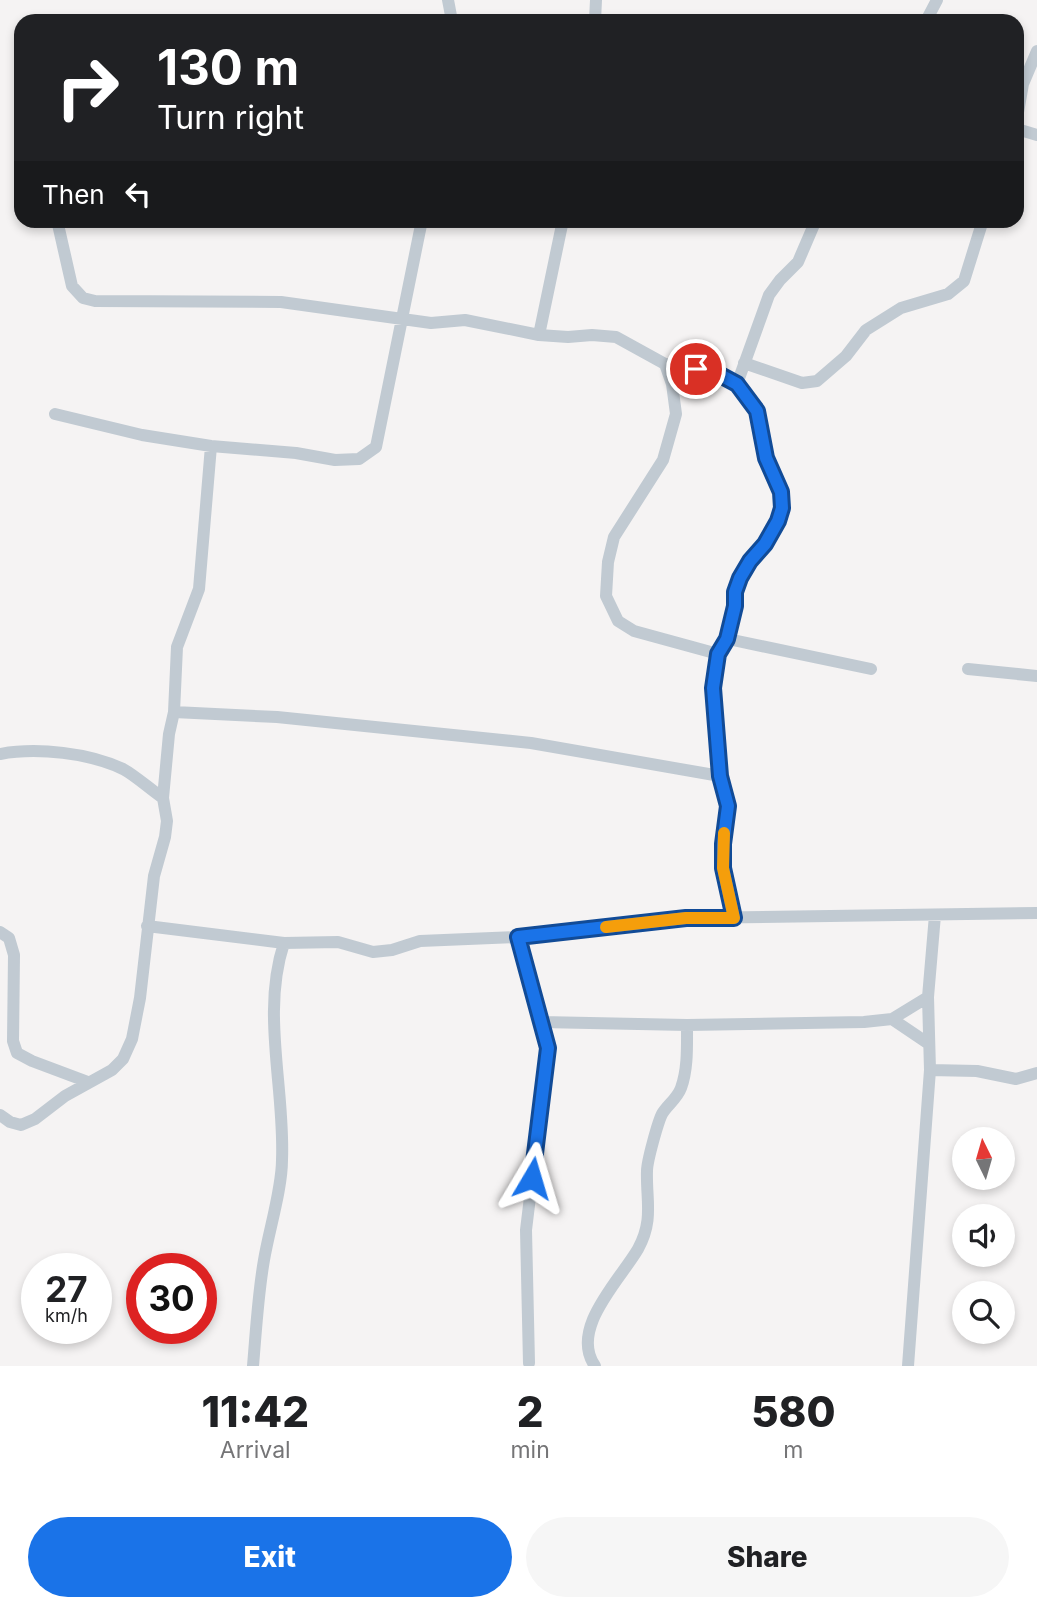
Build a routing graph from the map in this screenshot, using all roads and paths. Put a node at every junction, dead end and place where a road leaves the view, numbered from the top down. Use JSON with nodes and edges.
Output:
{"nodes":[{"id":1,"x":1037,"y":51,"type":"edge"},
{"id":2,"x":1024,"y":82,"type":"edge"},
{"id":3,"x":59,"y":228,"type":"edge"},
{"id":4,"x":420,"y":228,"type":"edge"},
{"id":5,"x":561,"y":228,"type":"edge"},
{"id":6,"x":813,"y":228,"type":"edge"},
{"id":7,"x":981,"y":228,"type":"edge"},
{"id":8,"x":403,"y":319,"type":"junction"},
{"id":9,"x":539,"y":335,"type":"junction"},
{"id":10,"x":744,"y":363,"type":"junction"},
{"id":11,"x":665,"y":364,"type":"junction"},
{"id":12,"x":737,"y":384,"type":"junction"},
{"id":13,"x":55,"y":414,"type":"dead end"},
{"id":14,"x":211,"y":446,"type":"junction"},
{"id":15,"x":727,"y":639,"type":"junction"},
{"id":16,"x":718,"y":654,"type":"junction"},
{"id":17,"x":871,"y":669,"type":"dead end"},
{"id":18,"x":968,"y":669,"type":"dead end"},
{"id":19,"x":1037,"y":676,"type":"edge"},
{"id":20,"x":174,"y":712,"type":"junction"},
{"id":21,"x":0,"y":754,"type":"edge"},
{"id":22,"x":720,"y":776,"type":"junction"},
{"id":23,"x":163,"y":798,"type":"junction"},
{"id":24,"x":1037,"y":913,"type":"edge"},
{"id":25,"x":935,"y":915,"type":"junction"},
{"id":26,"x":734,"y":918,"type":"junction"},
{"id":27,"x":147,"y":926,"type":"junction"},
{"id":28,"x":0,"y":932,"type":"edge"},
{"id":29,"x":518,"y":937,"type":"junction"},
{"id":30,"x":284,"y":943,"type":"junction"},
{"id":31,"x":928,"y":997,"type":"junction"},
{"id":32,"x":892,"y":1019,"type":"junction"},
{"id":33,"x":541,"y":1022,"type":"junction"},
{"id":34,"x":687,"y":1025,"type":"junction"},
{"id":35,"x":929,"y":1044,"type":"junction"},
{"id":36,"x":930,"y":1070,"type":"junction"},
{"id":37,"x":1037,"y":1073,"type":"edge"},
{"id":38,"x":88,"y":1082,"type":"junction"},
{"id":39,"x":0,"y":1115,"type":"edge"},
{"id":40,"x":529,"y":1363,"type":"dead end"},
{"id":41,"x":253,"y":1366,"type":"edge"},
{"id":42,"x":595,"y":1366,"type":"edge"},
{"id":43,"x":908,"y":1366,"type":"edge"}],
"edges":[{"from":1,"to":2,"type":"street"},
{"from":3,"to":8,"type":"street"},
{"from":4,"to":8,"type":"street"},
{"from":5,"to":9,"type":"street"},
{"from":6,"to":10,"type":"street"},
{"from":7,"to":10,"type":"street"},
{"from":8,"to":9,"type":"street"},
{"from":8,"to":14,"type":"street"},
{"from":9,"to":11,"type":"street"},
{"from":10,"to":12,"type":"street"},
{"from":11,"to":12,"type":"street"},
{"from":11,"to":16,"type":"street"},
{"from":12,"to":15,"type":"street"},
{"from":13,"to":14,"type":"street"},
{"from":14,"to":20,"type":"street"},
{"from":15,"to":16,"type":"street"},
{"from":15,"to":17,"type":"street"},
{"from":16,"to":22,"type":"street"},
{"from":18,"to":19,"type":"street"},
{"from":20,"to":22,"type":"street"},
{"from":20,"to":23,"type":"street"},
{"from":21,"to":23,"type":"street"},
{"from":22,"to":26,"type":"street"},
{"from":23,"to":27,"type":"street"},
{"from":24,"to":25,"type":"street"},
{"from":25,"to":26,"type":"street"},
{"from":25,"to":31,"type":"street"},
{"from":26,"to":29,"type":"street"},
{"from":27,"to":30,"type":"street"},
{"from":27,"to":38,"type":"street"},
{"from":28,"to":38,"type":"street"},
{"from":29,"to":30,"type":"street"},
{"from":29,"to":33,"type":"street"},
{"from":30,"to":41,"type":"street"},
{"from":31,"to":32,"type":"street"},
{"from":31,"to":35,"type":"street"},
{"from":32,"to":34,"type":"street"},
{"from":32,"to":35,"type":"street"},
{"from":33,"to":34,"type":"street"},
{"from":33,"to":40,"type":"street"},
{"from":34,"to":42,"type":"street"},
{"from":35,"to":36,"type":"street"},
{"from":36,"to":37,"type":"street"},
{"from":36,"to":43,"type":"street"},
{"from":38,"to":39,"type":"street"}]}
